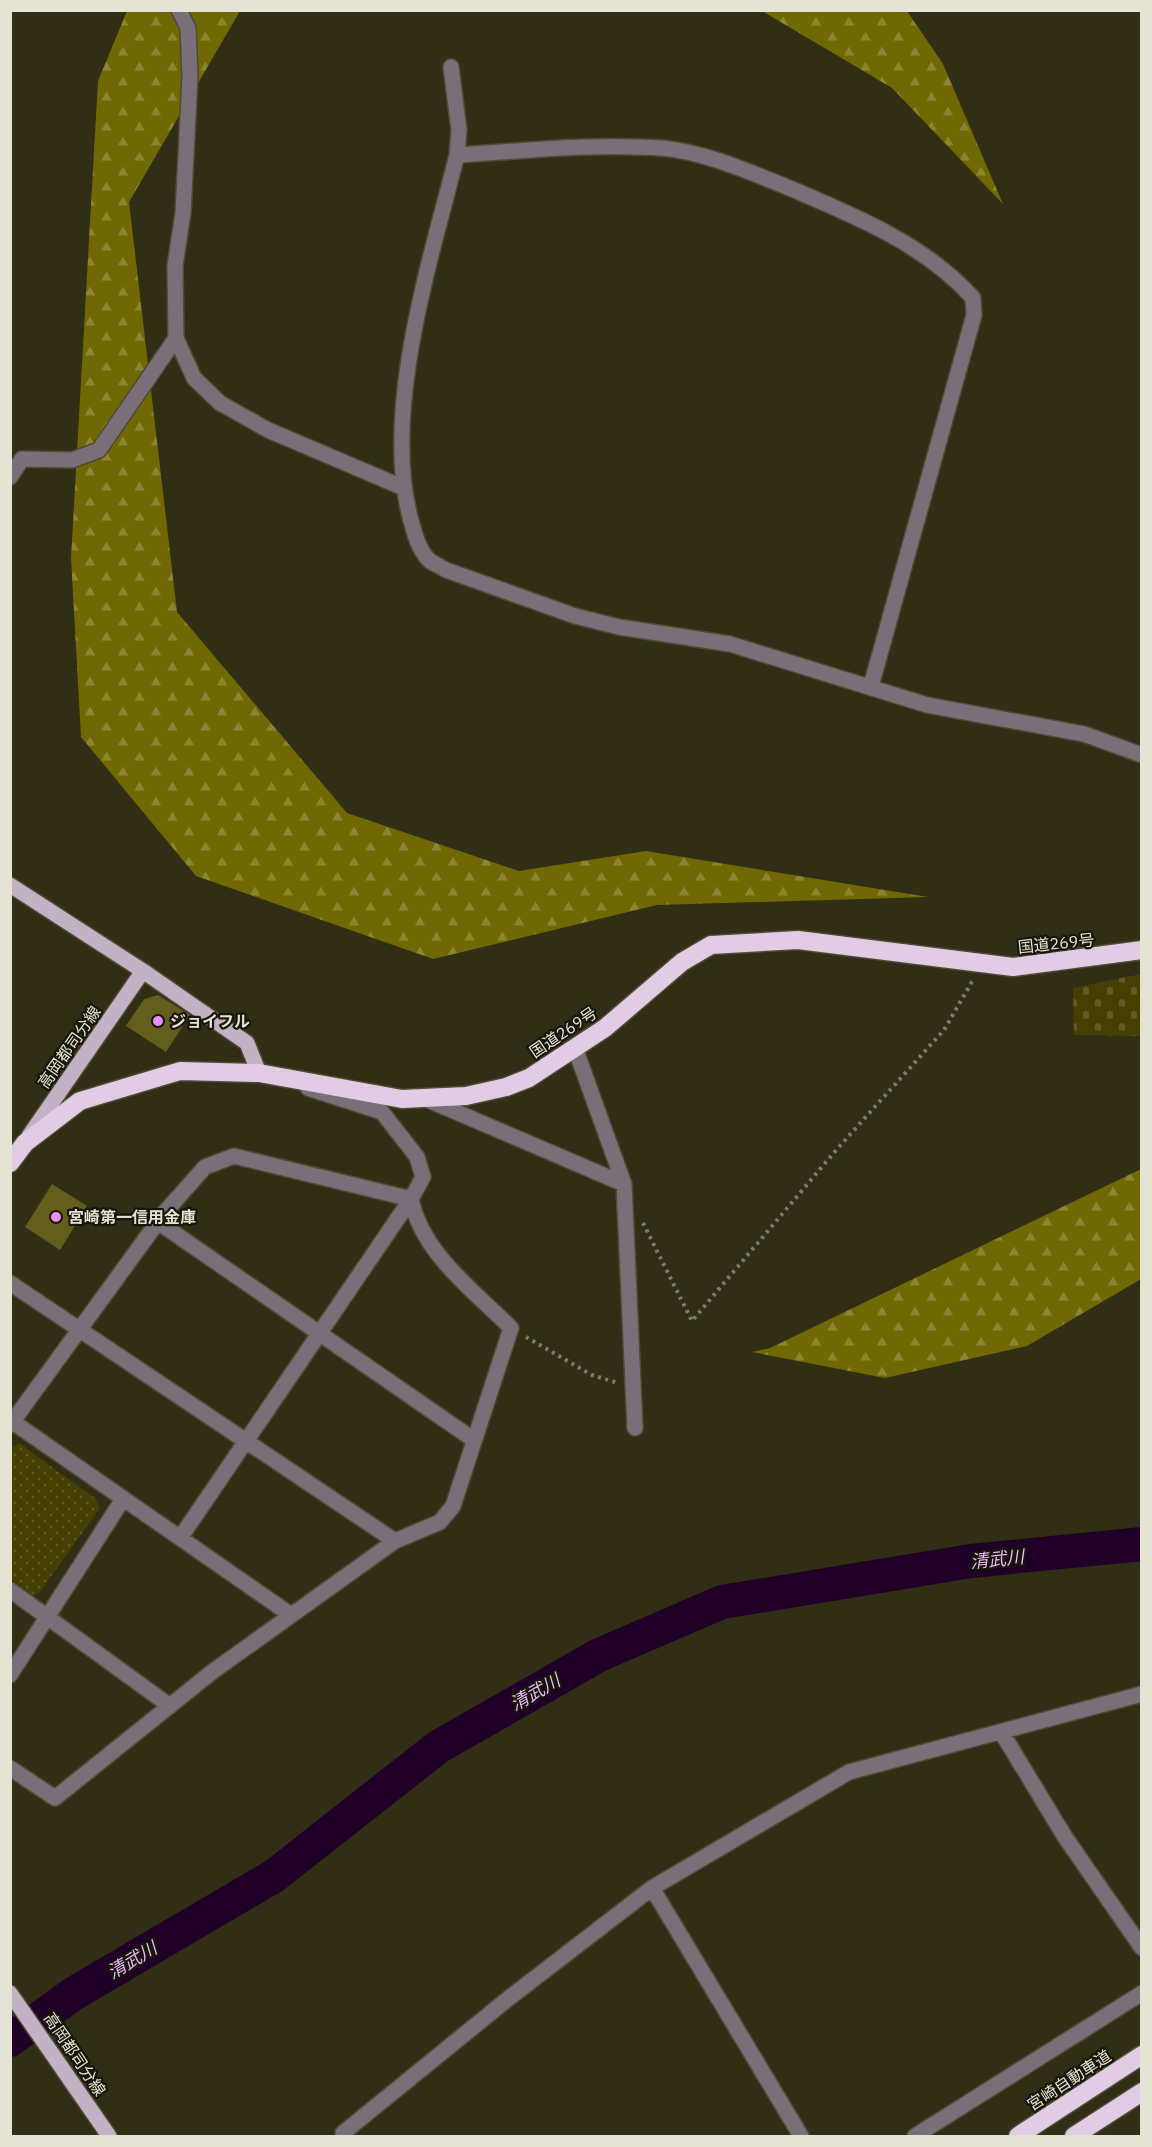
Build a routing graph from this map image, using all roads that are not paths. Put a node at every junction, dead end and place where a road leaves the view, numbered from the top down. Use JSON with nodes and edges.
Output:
{"nodes":[{"id":1,"x":179,"y":10,"type":"edge"},
{"id":2,"x":451,"y":67,"type":"dead end"},
{"id":3,"x":457,"y":155,"type":"junction"},
{"id":4,"x":176,"y":338,"type":"junction"},
{"id":5,"x":10,"y":477,"type":"edge"},
{"id":6,"x":404,"y":488,"type":"junction"},
{"id":7,"x":871,"y":686,"type":"junction"},
{"id":8,"x":1142,"y":755,"type":"edge"},
{"id":9,"x":10,"y":885,"type":"edge"},
{"id":10,"x":1142,"y":950,"type":"edge"},
{"id":11,"x":144,"y":971,"type":"junction"},
{"id":12,"x":574,"y":1048,"type":"junction"},
{"id":13,"x":259,"y":1073,"type":"junction"},
{"id":14,"x":423,"y":1098,"type":"junction"},
{"id":15,"x":25,"y":1143,"type":"junction"},
{"id":16,"x":10,"y":1163,"type":"edge"},
{"id":17,"x":624,"y":1184,"type":"junction"},
{"id":18,"x":411,"y":1199,"type":"junction"},
{"id":19,"x":158,"y":1222,"type":"junction"},
{"id":20,"x":10,"y":1283,"type":"edge"},
{"id":21,"x":80,"y":1330,"type":"junction"},
{"id":22,"x":320,"y":1332,"type":"junction"},
{"id":23,"x":12,"y":1423,"type":"edge"},
{"id":24,"x":635,"y":1428,"type":"dead end"},
{"id":25,"x":474,"y":1440,"type":"junction"},
{"id":26,"x":246,"y":1441,"type":"junction"},
{"id":27,"x":123,"y":1499,"type":"junction"},
{"id":28,"x":180,"y":1538,"type":"junction"},
{"id":29,"x":395,"y":1541,"type":"junction"},
{"id":30,"x":10,"y":1590,"type":"edge"},
{"id":31,"x":291,"y":1615,"type":"junction"},
{"id":32,"x":48,"y":1617,"type":"junction"},
{"id":33,"x":10,"y":1675,"type":"edge"},
{"id":34,"x":1142,"y":1694,"type":"edge"},
{"id":35,"x":170,"y":1706,"type":"junction"},
{"id":36,"x":1002,"y":1733,"type":"junction"},
{"id":37,"x":10,"y":1768,"type":"edge"},
{"id":38,"x":652,"y":1888,"type":"junction"},
{"id":39,"x":1142,"y":1948,"type":"edge"},
{"id":40,"x":10,"y":1993,"type":"edge"},
{"id":41,"x":1142,"y":1993,"type":"edge"},
{"id":42,"x":1142,"y":2055,"type":"edge"},
{"id":43,"x":1142,"y":2092,"type":"edge"},
{"id":44,"x":109,"y":2136,"type":"edge"},
{"id":45,"x":346,"y":2136,"type":"edge"},
{"id":46,"x":801,"y":2136,"type":"edge"},
{"id":47,"x":915,"y":2136,"type":"edge"},
{"id":48,"x":1018,"y":2136,"type":"edge"},
{"id":49,"x":1074,"y":2136,"type":"edge"}],
"edges":[{"from":1,"to":4,"type":"street"},
{"from":2,"to":3,"type":"street"},
{"from":3,"to":6,"type":"street"},
{"from":3,"to":7,"type":"street"},
{"from":4,"to":5,"type":"street"},
{"from":4,"to":6,"type":"street"},
{"from":6,"to":7,"type":"street"},
{"from":7,"to":8,"type":"street"},
{"from":9,"to":11,"type":"main road"},
{"from":10,"to":12,"type":"highway","name":"国道269号"},
{"from":11,"to":13,"type":"main road"},
{"from":11,"to":15,"type":"main road","name":"高岡都司分線"},
{"from":12,"to":14,"type":"highway","name":"国道269号"},
{"from":12,"to":17,"type":"street"},
{"from":13,"to":14,"type":"highway","name":"国道269号"},
{"from":13,"to":15,"type":"highway","name":"国道269号"},
{"from":13,"to":18,"type":"street"},
{"from":14,"to":17,"type":"street"},
{"from":15,"to":16,"type":"highway","name":"国道269号"},
{"from":17,"to":24,"type":"street"},
{"from":18,"to":19,"type":"street"},
{"from":18,"to":22,"type":"street"},
{"from":18,"to":25,"type":"street"},
{"from":19,"to":21,"type":"street"},
{"from":19,"to":22,"type":"street"},
{"from":20,"to":21,"type":"street"},
{"from":21,"to":23,"type":"street"},
{"from":21,"to":26,"type":"street"},
{"from":22,"to":25,"type":"street"},
{"from":22,"to":26,"type":"street"},
{"from":23,"to":27,"type":"street"},
{"from":25,"to":29,"type":"street"},
{"from":26,"to":28,"type":"street"},
{"from":26,"to":29,"type":"street"},
{"from":27,"to":28,"type":"street"},
{"from":27,"to":32,"type":"street"},
{"from":28,"to":31,"type":"street"},
{"from":29,"to":31,"type":"street"},
{"from":30,"to":32,"type":"street"},
{"from":31,"to":35,"type":"street"},
{"from":32,"to":33,"type":"street"},
{"from":32,"to":35,"type":"street"},
{"from":34,"to":36,"type":"street"},
{"from":35,"to":37,"type":"street"},
{"from":36,"to":38,"type":"street"},
{"from":36,"to":39,"type":"street"},
{"from":38,"to":45,"type":"street"},
{"from":38,"to":46,"type":"street"},
{"from":40,"to":44,"type":"main road","name":"高岡都司分線"},
{"from":41,"to":47,"type":"street"},
{"from":42,"to":48,"type":"highway","name":"宮崎自動車道"},
{"from":43,"to":49,"type":"highway"}]}
